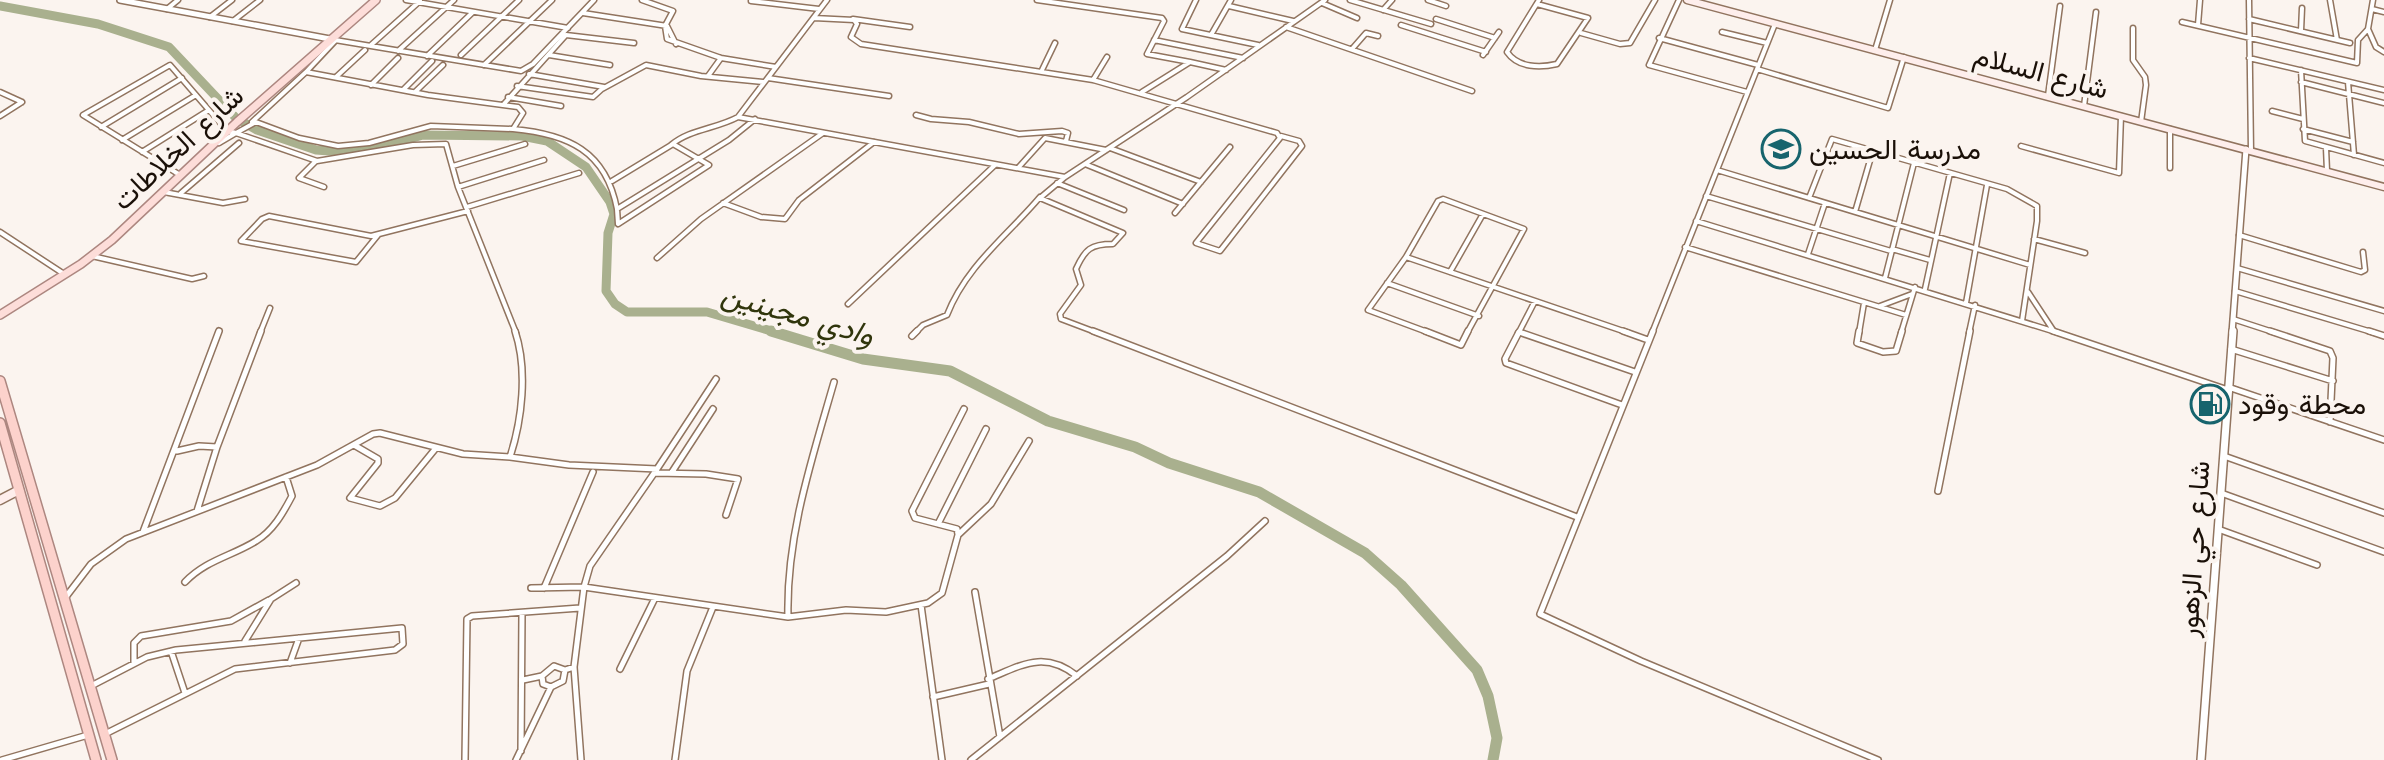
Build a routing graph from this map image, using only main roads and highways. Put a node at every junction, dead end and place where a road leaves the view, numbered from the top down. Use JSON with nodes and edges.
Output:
{"nodes":[{"id":1,"x":376,"y":0,"type":"edge"},
{"id":2,"x":1687,"y":0,"type":"edge"},
{"id":3,"x":2384,"y":187,"type":"edge"},
{"id":4,"x":0,"y":315,"type":"edge"},
{"id":5,"x":0,"y":381,"type":"edge"},
{"id":6,"x":0,"y":423,"type":"edge"},
{"id":7,"x":19,"y":490,"type":"junction"},
{"id":8,"x":0,"y":500,"type":"edge"},
{"id":9,"x":96,"y":760,"type":"edge"},
{"id":10,"x":112,"y":760,"type":"edge"}],
"edges":[{"from":1,"to":4,"type":"main road","name":"شارع الخلاطات"},
{"from":2,"to":3,"type":"main road","name":"شارع السلام"},
{"from":5,"to":10,"type":"highway"},
{"from":6,"to":7,"type":"highway"},
{"from":7,"to":8,"type":"main road"},
{"from":7,"to":9,"type":"highway"}]}
